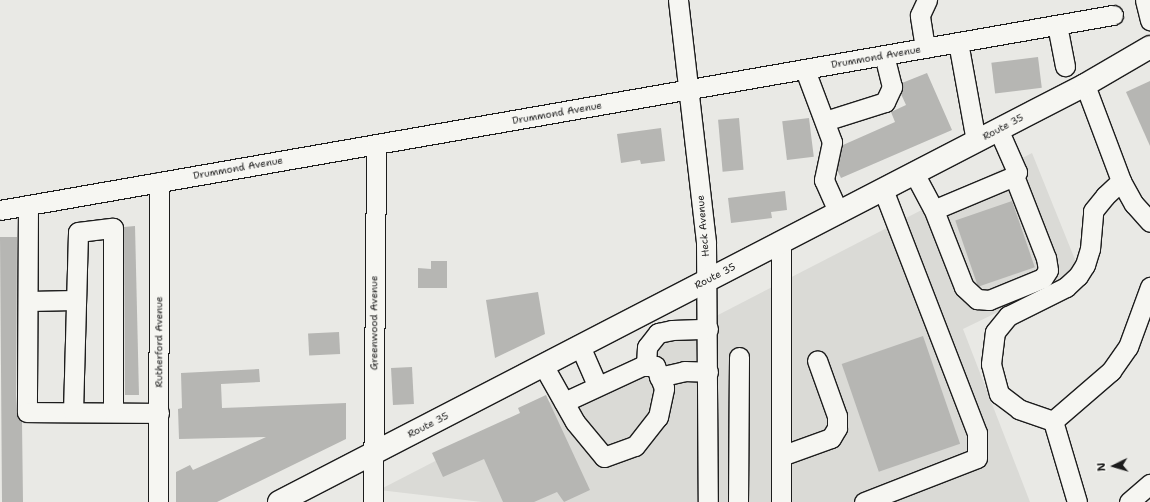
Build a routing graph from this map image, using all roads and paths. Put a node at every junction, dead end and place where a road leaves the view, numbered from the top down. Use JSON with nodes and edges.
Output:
{"nodes":[{"id":1,"x":678,"y":0,"type":"edge"},
{"id":2,"x":927,"y":0,"type":"edge"},
{"id":3,"x":1145,"y":0,"type":"edge"},
{"id":4,"x":1113,"y":15,"type":"dead end"},
{"id":5,"x":1150,"y":20,"type":"edge"},
{"id":6,"x":1057,"y":25,"type":"junction"},
{"id":7,"x":958,"y":42,"type":"junction"},
{"id":8,"x":1150,"y":47,"type":"edge"},
{"id":9,"x":925,"y":48,"type":"junction"},
{"id":10,"x":884,"y":56,"type":"junction"},
{"id":11,"x":1065,"y":66,"type":"dead end"},
{"id":12,"x":805,"y":70,"type":"junction"},
{"id":13,"x":1085,"y":85,"type":"junction"},
{"id":14,"x":688,"y":90,"type":"junction"},
{"id":15,"x":825,"y":121,"type":"junction"},
{"id":16,"x":998,"y":129,"type":"junction"},
{"id":17,"x":976,"y":141,"type":"junction"},
{"id":18,"x":376,"y":145,"type":"junction"},
{"id":19,"x":914,"y":173,"type":"junction"},
{"id":20,"x":1014,"y":176,"type":"junction"},
{"id":21,"x":1121,"y":181,"type":"junction"},
{"id":22,"x":159,"y":182,"type":"junction"},
{"id":23,"x":883,"y":189,"type":"junction"},
{"id":24,"x":28,"y":205,"type":"junction"},
{"id":25,"x":933,"y":208,"type":"junction"},
{"id":26,"x":0,"y":210,"type":"edge"},
{"id":27,"x":838,"y":212,"type":"junction"},
{"id":28,"x":1150,"y":222,"type":"edge"},
{"id":29,"x":781,"y":242,"type":"junction"},
{"id":30,"x":707,"y":281,"type":"junction"},
{"id":31,"x":1150,"y":287,"type":"edge"},
{"id":32,"x":75,"y":300,"type":"junction"},
{"id":33,"x":28,"y":301,"type":"junction"},
{"id":34,"x":708,"y":330,"type":"junction"},
{"id":35,"x":580,"y":346,"type":"junction"},
{"id":36,"x":739,"y":357,"type":"dead end"},
{"id":37,"x":817,"y":360,"type":"dead end"},
{"id":38,"x":543,"y":365,"type":"junction"},
{"id":39,"x":653,"y":371,"type":"junction"},
{"id":40,"x":708,"y":372,"type":"junction"},
{"id":41,"x":597,"y":385,"type":"junction"},
{"id":42,"x":708,"y":396,"type":"junction"},
{"id":43,"x":738,"y":396,"type":"junction"},
{"id":44,"x":564,"y":402,"type":"junction"},
{"id":45,"x":73,"y":412,"type":"junction"},
{"id":46,"x":113,"y":412,"type":"junction"},
{"id":47,"x":159,"y":413,"type":"junction"},
{"id":48,"x":1053,"y":421,"type":"junction"},
{"id":49,"x":374,"y":453,"type":"junction"},
{"id":50,"x":781,"y":456,"type":"junction"},
{"id":51,"x":1150,"y":484,"type":"edge"},
{"id":52,"x":158,"y":502,"type":"edge"},
{"id":53,"x":279,"y":502,"type":"edge"},
{"id":54,"x":373,"y":502,"type":"edge"},
{"id":55,"x":708,"y":502,"type":"edge"},
{"id":56,"x":738,"y":502,"type":"edge"},
{"id":57,"x":781,"y":502,"type":"edge"},
{"id":58,"x":864,"y":502,"type":"edge"},
{"id":59,"x":1077,"y":502,"type":"edge"},
{"id":60,"x":1129,"y":502,"type":"edge"}],
"edges":[{"from":1,"to":14,"type":"street","name":"Heck Avenue"},
{"from":2,"to":9,"type":"street"},
{"from":3,"to":5,"type":"street"},
{"from":4,"to":6,"type":"street","name":"Drummond Avenue"},
{"from":6,"to":7,"type":"street","name":"Drummond Avenue"},
{"from":6,"to":11,"type":"street"},
{"from":7,"to":9,"type":"street","name":"Drummond Avenue"},
{"from":7,"to":17,"type":"street"},
{"from":8,"to":13,"type":"main road","name":"Route 35"},
{"from":9,"to":10,"type":"street","name":"Drummond Avenue"},
{"from":10,"to":12,"type":"street","name":"Drummond Avenue"},
{"from":10,"to":15,"type":"street"},
{"from":12,"to":14,"type":"street","name":"Drummond Avenue"},
{"from":12,"to":15,"type":"street"},
{"from":13,"to":16,"type":"main road","name":"Route 35"},
{"from":13,"to":21,"type":"street"},
{"from":14,"to":18,"type":"street","name":"Drummond Avenue"},
{"from":14,"to":30,"type":"street","name":"Heck Avenue"},
{"from":15,"to":27,"type":"street"},
{"from":16,"to":17,"type":"main road","name":"Route 35"},
{"from":16,"to":20,"type":"street"},
{"from":17,"to":19,"type":"main road","name":"Route 35"},
{"from":18,"to":22,"type":"street","name":"Drummond Avenue"},
{"from":18,"to":49,"type":"street","name":"Greenwood Avenue"},
{"from":19,"to":23,"type":"main road","name":"Route 35"},
{"from":19,"to":25,"type":"street"},
{"from":20,"to":25,"type":"street"},
{"from":20,"to":25,"type":"street"},
{"from":21,"to":28,"type":"street"},
{"from":21,"to":48,"type":"street"},
{"from":22,"to":24,"type":"street","name":"Drummond Avenue"},
{"from":22,"to":47,"type":"street","name":"Rutherford Avenue"},
{"from":23,"to":27,"type":"main road","name":"Route 35"},
{"from":23,"to":58,"type":"street"},
{"from":24,"to":26,"type":"street","name":"Drummond Avenue"},
{"from":24,"to":33,"type":"street"},
{"from":27,"to":29,"type":"main road","name":"Route 35"},
{"from":29,"to":30,"type":"main road","name":"Route 35"},
{"from":29,"to":50,"type":"street"},
{"from":30,"to":34,"type":"street","name":"Heck Avenue"},
{"from":30,"to":35,"type":"main road","name":"Route 35"},
{"from":31,"to":48,"type":"street"},
{"from":32,"to":33,"type":"street"},
{"from":32,"to":45,"type":"street"},
{"from":32,"to":46,"type":"street"},
{"from":33,"to":45,"type":"street"},
{"from":34,"to":39,"type":"street"},
{"from":34,"to":40,"type":"street","name":"Heck Avenue"},
{"from":35,"to":38,"type":"main road","name":"Route 35"},
{"from":35,"to":41,"type":"street"},
{"from":36,"to":43,"type":"street"},
{"from":37,"to":50,"type":"street"},
{"from":38,"to":44,"type":"street"},
{"from":38,"to":49,"type":"main road","name":"Route 35"},
{"from":39,"to":40,"type":"street"},
{"from":39,"to":41,"type":"street"},
{"from":39,"to":44,"type":"street"},
{"from":40,"to":42,"type":"street","name":"Heck Avenue"},
{"from":41,"to":44,"type":"street"},
{"from":42,"to":43,"type":"street"},
{"from":42,"to":55,"type":"street","name":"Heck Avenue"},
{"from":43,"to":56,"type":"street"},
{"from":45,"to":46,"type":"street"},
{"from":46,"to":47,"type":"street"},
{"from":47,"to":52,"type":"street","name":"Rutherford Avenue"},
{"from":48,"to":59,"type":"street"},
{"from":49,"to":53,"type":"main road","name":"Route 35"},
{"from":49,"to":54,"type":"street","name":"Greenwood Avenue"},
{"from":50,"to":57,"type":"street"},
{"from":51,"to":60,"type":"street"}]}
